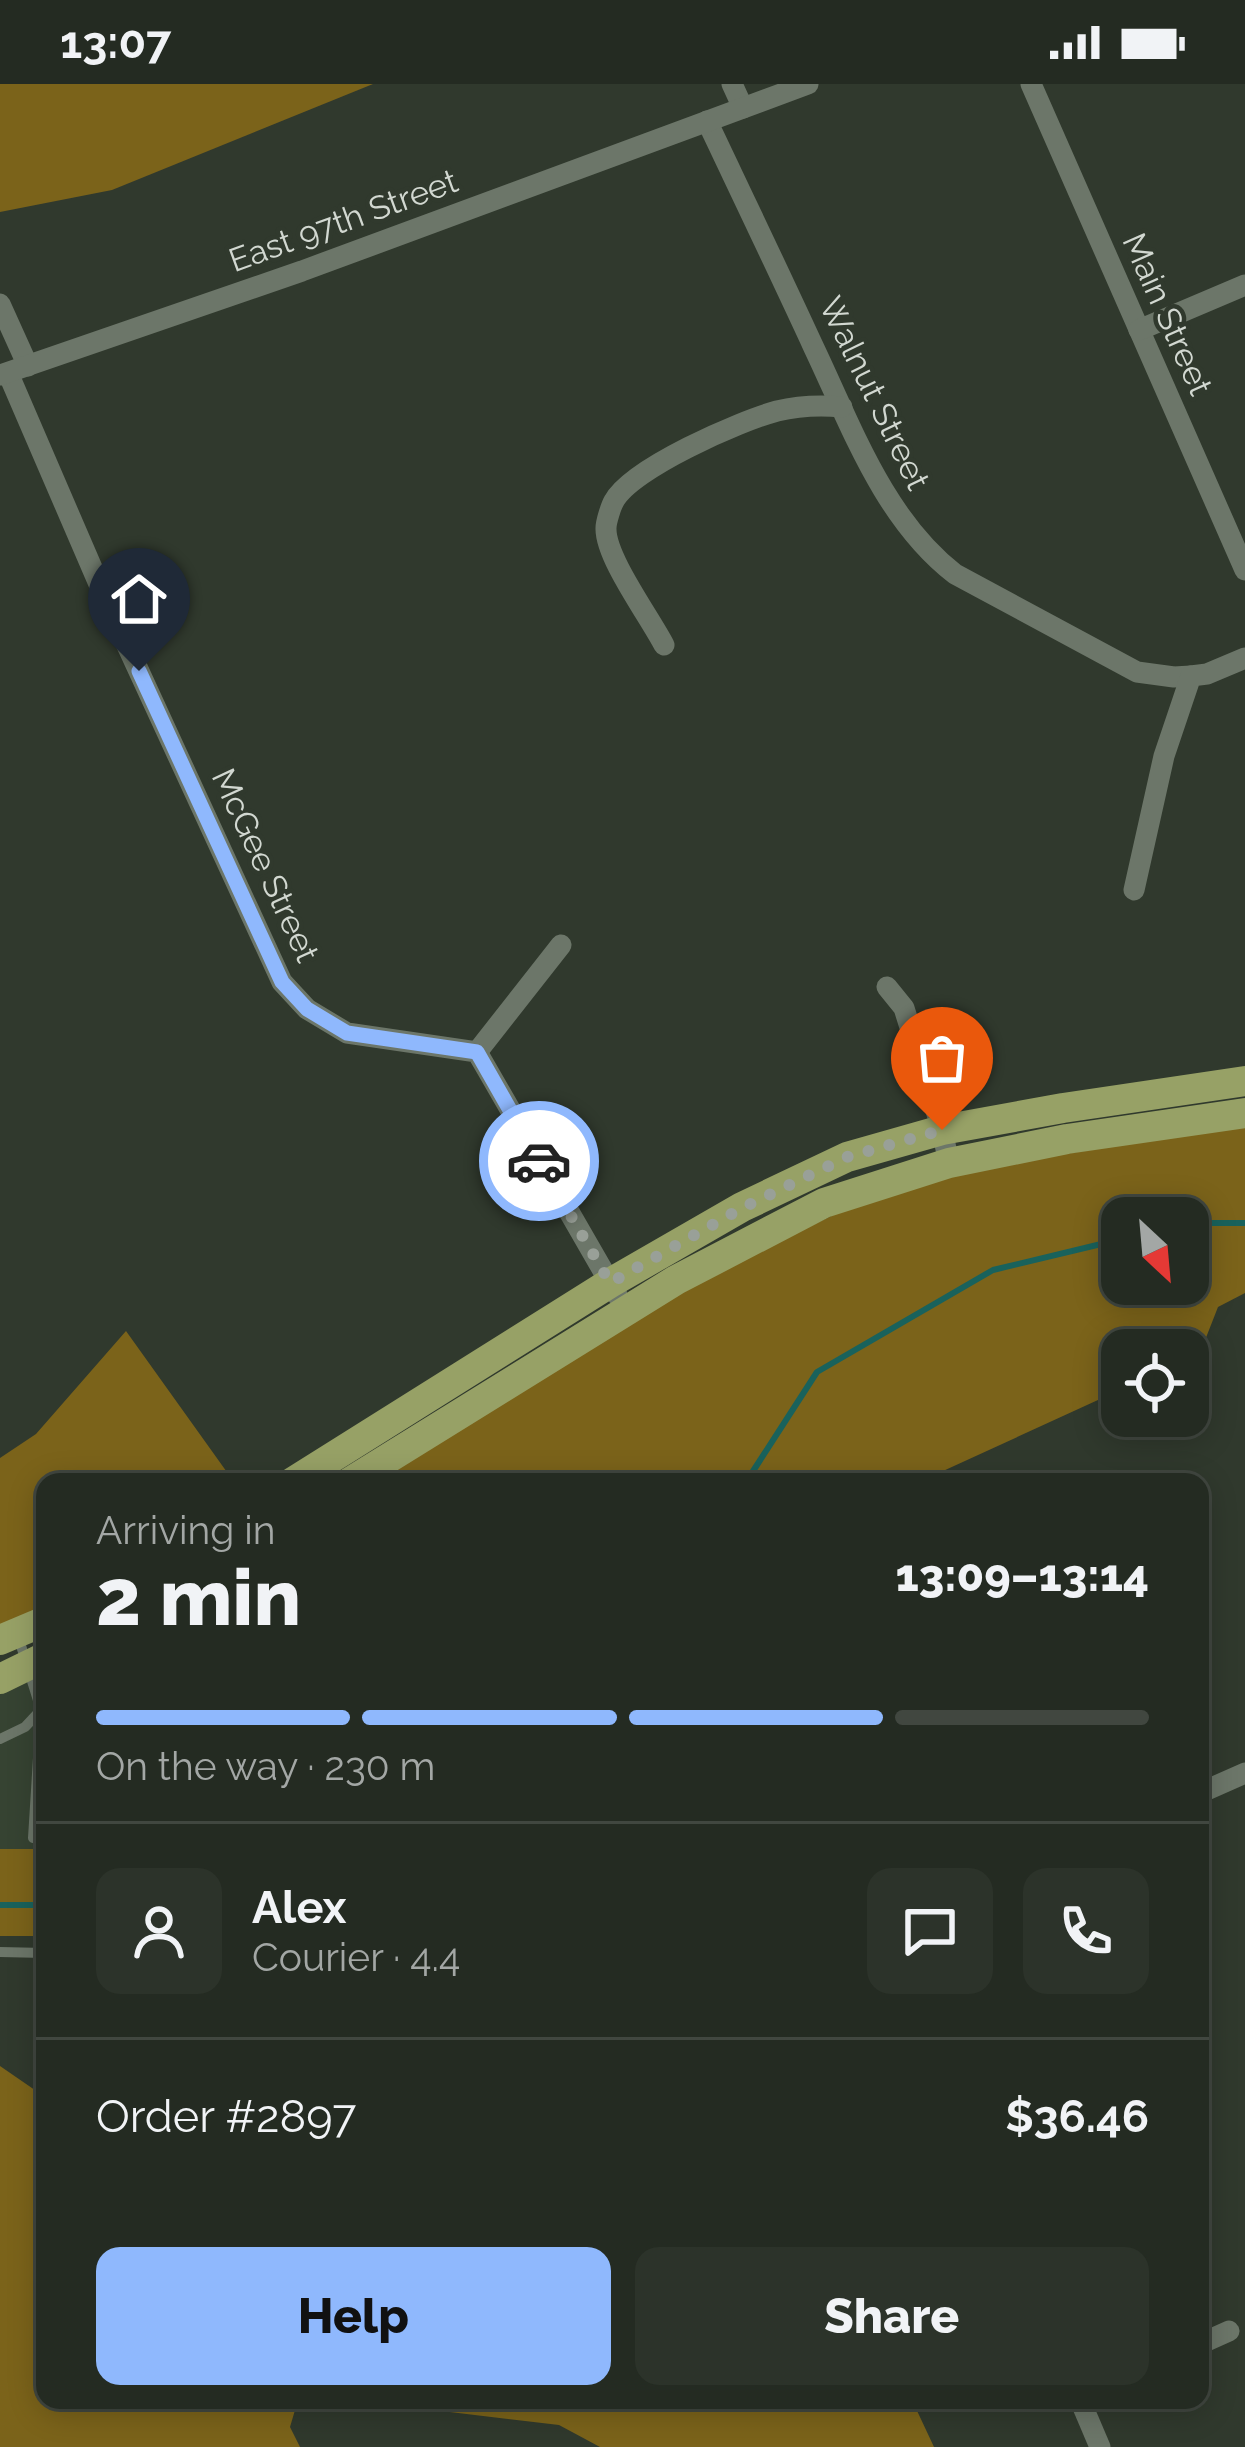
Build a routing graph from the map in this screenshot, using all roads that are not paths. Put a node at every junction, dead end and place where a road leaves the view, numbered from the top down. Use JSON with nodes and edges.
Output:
{"nodes":[{"id":1,"x":732,"y":84,"type":"edge"},
{"id":2,"x":808,"y":84,"type":"edge"},
{"id":3,"x":1031,"y":84,"type":"edge"},
{"id":4,"x":743,"y":108,"type":"junction"},
{"id":5,"x":707,"y":121,"type":"junction"},
{"id":6,"x":1245,"y":286,"type":"edge"},
{"id":7,"x":0,"y":304,"type":"edge"},
{"id":8,"x":1139,"y":330,"type":"junction"},
{"id":9,"x":12,"y":371,"type":"edge"},
{"id":10,"x":842,"y":407,"type":"junction"},
{"id":11,"x":1245,"y":570,"type":"edge"},
{"id":12,"x":664,"y":645,"type":"dead end"},
{"id":13,"x":1245,"y":658,"type":"edge"},
{"id":14,"x":1191,"y":676,"type":"junction"},
{"id":15,"x":1134,"y":890,"type":"dead end"},
{"id":16,"x":561,"y":945,"type":"dead end"},
{"id":17,"x":887,"y":987,"type":"dead end"},
{"id":18,"x":477,"y":1052,"type":"junction"},
{"id":19,"x":1245,"y":1081,"type":"edge"},
{"id":20,"x":1245,"y":1113,"type":"edge"},
{"id":21,"x":942,"y":1130,"type":"junction"},
{"id":22,"x":949,"y":1162,"type":"junction"},
{"id":23,"x":610,"y":1283,"type":"junction"},
{"id":24,"x":628,"y":1311,"type":"junction"},
{"id":25,"x":306,"y":1473,"type":"edge"},
{"id":26,"x":365,"y":1473,"type":"edge"},
{"id":27,"x":21,"y":1631,"type":"edge"},
{"id":28,"x":36,"y":1658,"type":"edge"},
{"id":29,"x":36,"y":1661,"type":"edge"},
{"id":30,"x":0,"y":1679,"type":"edge"},
{"id":31,"x":36,"y":1717,"type":"edge"},
{"id":32,"x":0,"y":1738,"type":"edge"},
{"id":33,"x":1245,"y":1773,"type":"edge"},
{"id":34,"x":1209,"y":1789,"type":"edge"},
{"id":35,"x":36,"y":1800,"type":"edge"},
{"id":36,"x":36,"y":1838,"type":"edge"},
{"id":37,"x":0,"y":1952,"type":"edge"},
{"id":38,"x":36,"y":1953,"type":"edge"},
{"id":39,"x":1229,"y":2331,"type":"dead end"},
{"id":40,"x":1209,"y":2340,"type":"edge"},
{"id":41,"x":1084,"y":2409,"type":"edge"},
{"id":42,"x":1100,"y":2447,"type":"edge"}],
"edges":[{"from":1,"to":4,"type":"street"},
{"from":2,"to":4,"type":"street"},
{"from":3,"to":8,"type":"street","name":"Main Street"},
{"from":4,"to":5,"type":"street","name":"East 97th Street"},
{"from":5,"to":9,"type":"street","name":"East 97th Street"},
{"from":5,"to":10,"type":"street","name":"Walnut Street"},
{"from":6,"to":8,"type":"street"},
{"from":7,"to":9,"type":"street","name":"McGee Street"},
{"from":8,"to":11,"type":"street","name":"Main Street"},
{"from":9,"to":18,"type":"street","name":"McGee Street"},
{"from":10,"to":12,"type":"street"},
{"from":10,"to":14,"type":"street","name":"Walnut Street"},
{"from":13,"to":14,"type":"street"},
{"from":14,"to":15,"type":"street"},
{"from":16,"to":18,"type":"street"},
{"from":17,"to":21,"type":"street"},
{"from":18,"to":23,"type":"street"},
{"from":19,"to":21,"type":"main road"},
{"from":20,"to":22,"type":"main road"},
{"from":21,"to":22,"type":"street"},
{"from":21,"to":23,"type":"main road"},
{"from":22,"to":24,"type":"main road"},
{"from":23,"to":24,"type":"street"},
{"from":23,"to":25,"type":"main road"},
{"from":24,"to":26,"type":"main road"},
{"from":27,"to":28,"type":"lane"},
{"from":29,"to":30,"type":"main road"},
{"from":31,"to":32,"type":"lane"},
{"from":33,"to":34,"type":"street"},
{"from":35,"to":36,"type":"lane"},
{"from":37,"to":38,"type":"lane"},
{"from":39,"to":40,"type":"street"},
{"from":41,"to":42,"type":"street"}]}
